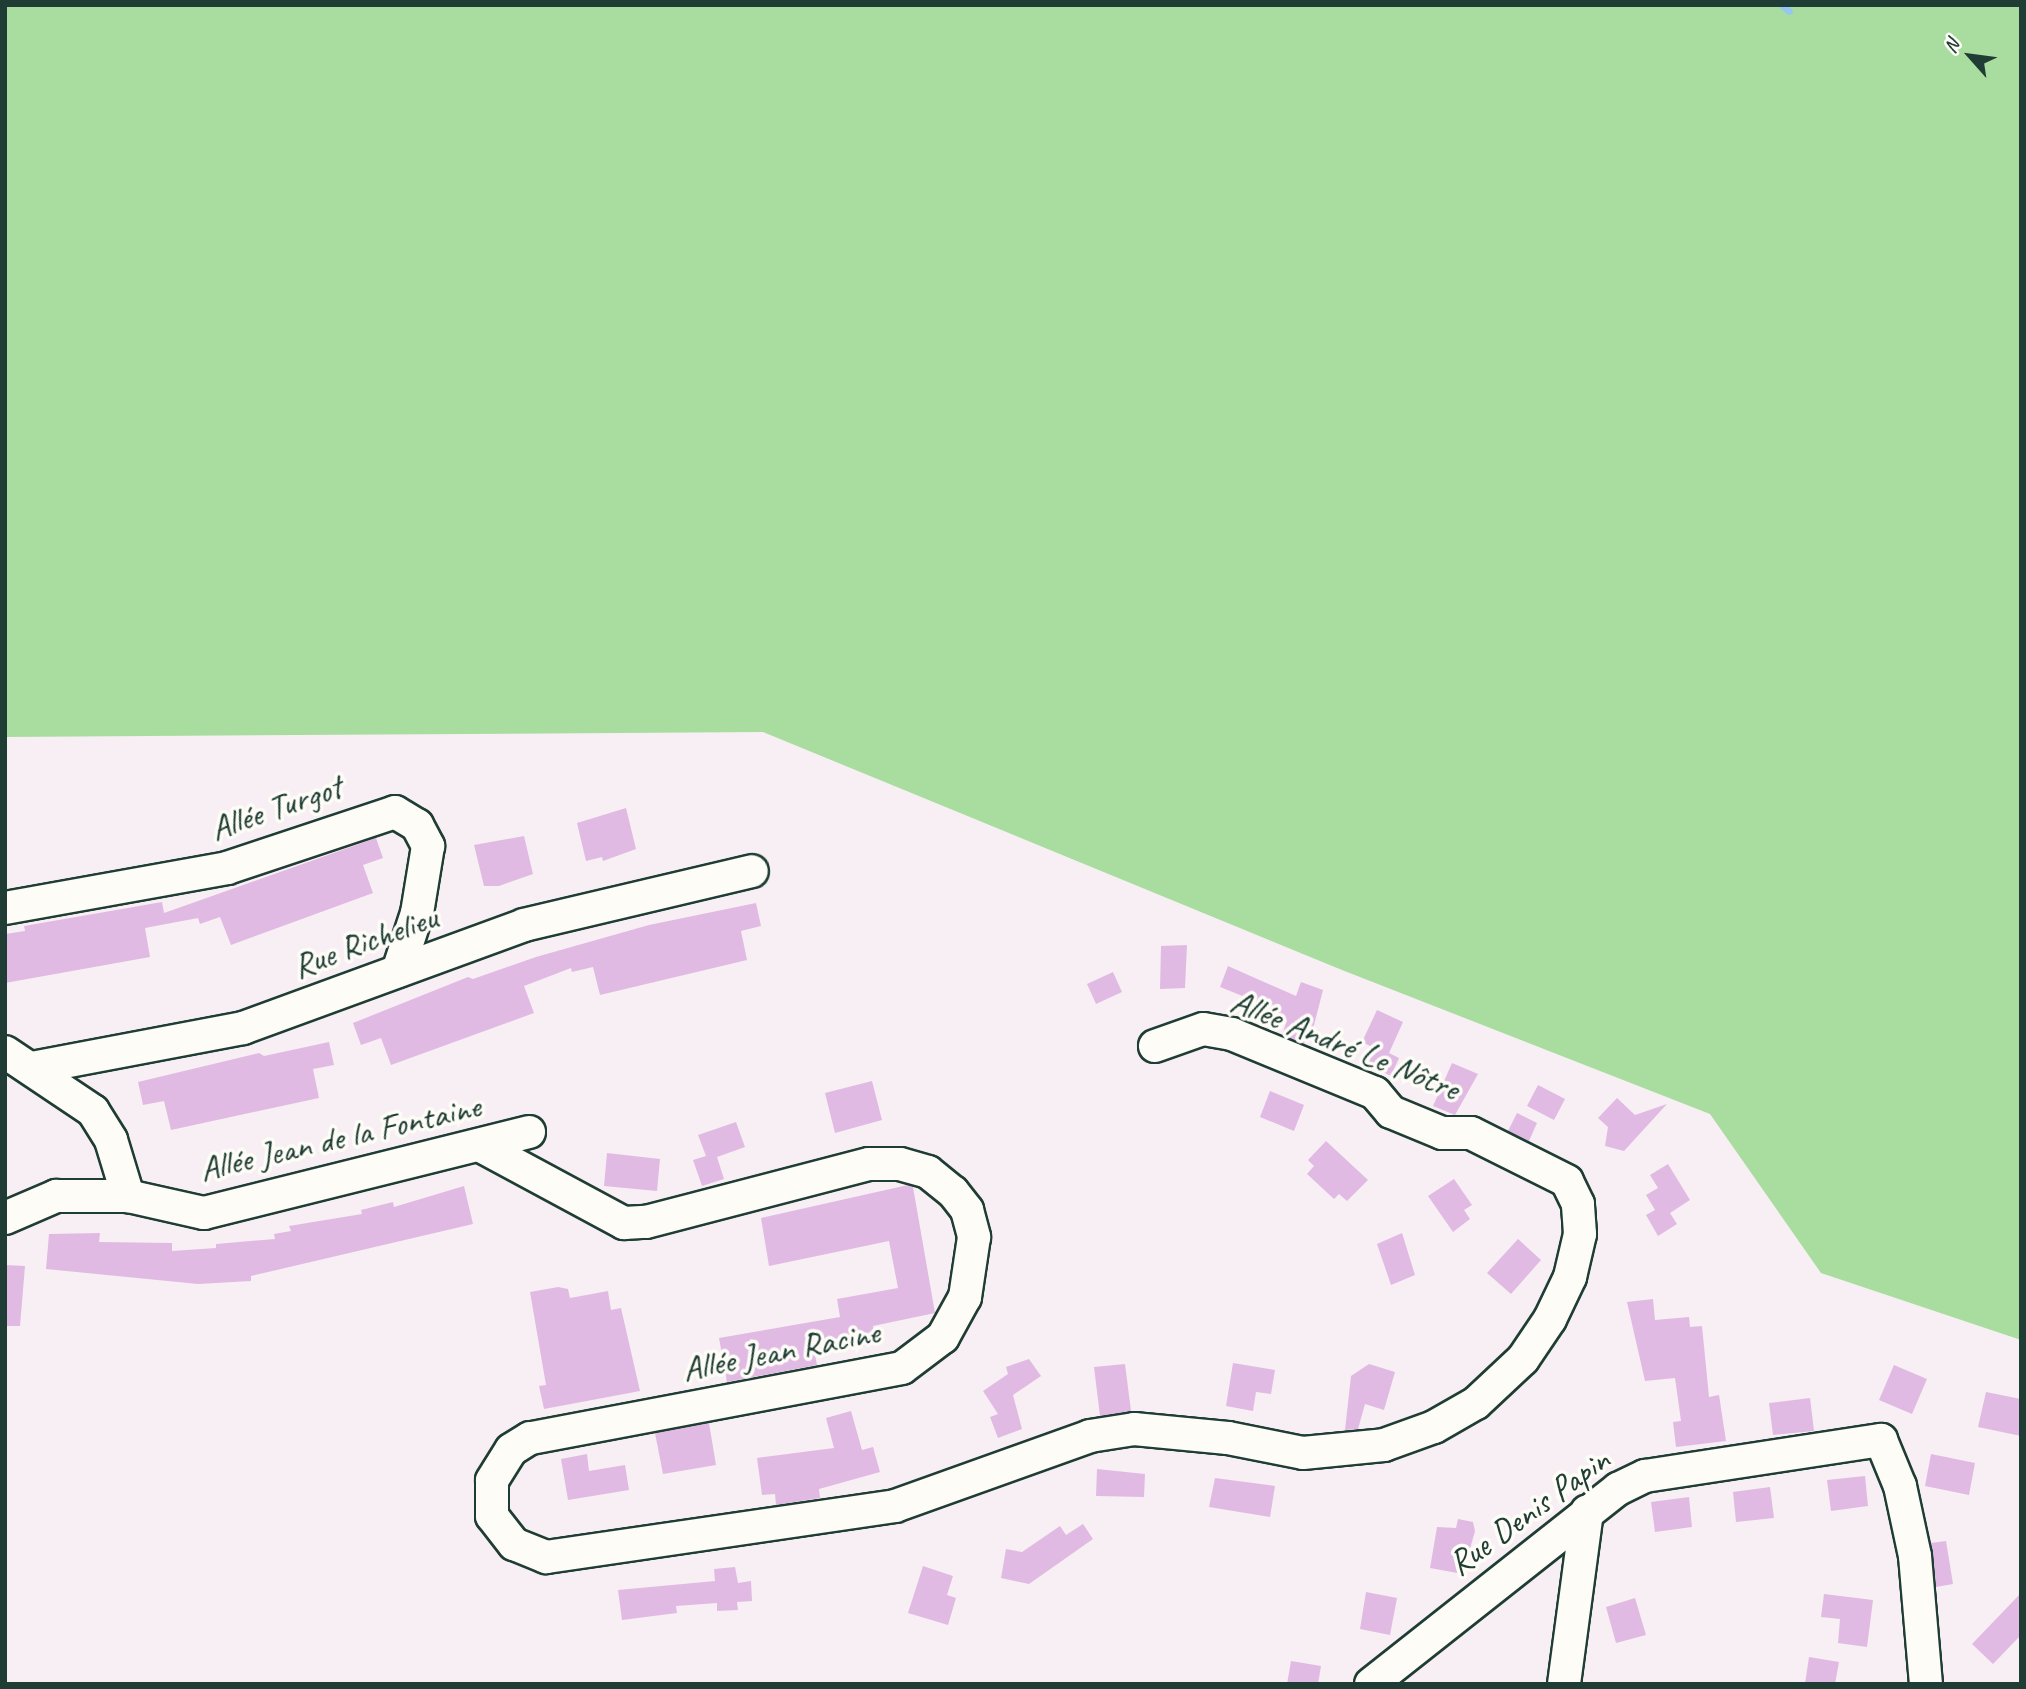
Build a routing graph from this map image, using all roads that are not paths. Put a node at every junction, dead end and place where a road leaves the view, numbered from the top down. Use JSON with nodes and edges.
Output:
{"nodes":[{"id":1,"x":752,"y":871,"type":"dead end"},
{"id":2,"x":5,"y":908,"type":"edge"},
{"id":3,"x":398,"y":971,"type":"junction"},
{"id":4,"x":1155,"y":1046,"type":"dead end"},
{"id":5,"x":5,"y":1052,"type":"edge"},
{"id":6,"x":32,"y":1068,"type":"junction"},
{"id":7,"x":529,"y":1132,"type":"dead end"},
{"id":8,"x":479,"y":1145,"type":"junction"},
{"id":9,"x":128,"y":1196,"type":"junction"},
{"id":10,"x":5,"y":1218,"type":"edge"},
{"id":11,"x":944,"y":1489,"type":"joint"},
{"id":12,"x":1587,"y":1512,"type":"junction"},
{"id":13,"x":1371,"y":1684,"type":"edge"},
{"id":14,"x":1564,"y":1684,"type":"edge"},
{"id":15,"x":1926,"y":1684,"type":"edge"}],
"edges":[{"from":1,"to":3,"type":"street","name":"Rue Richelieu"},
{"from":2,"to":3,"type":"street","name":"Allée Turgot"},
{"from":3,"to":6,"type":"street","name":"Rue Richelieu"},
{"from":4,"to":11,"type":"street","name":"Allée André Le Nôtre"},
{"from":5,"to":6,"type":"street"},
{"from":6,"to":9,"type":"street"},
{"from":7,"to":8,"type":"street","name":"Allée Jean de la Fontaine"},
{"from":8,"to":9,"type":"street","name":"Allée Jean de la Fontaine"},
{"from":8,"to":11,"type":"street","name":"Allée Jean Racine"},
{"from":9,"to":10,"type":"street","name":"Allée Jean de la Fontaine"},
{"from":12,"to":13,"type":"street","name":"Rue Denis Papin"},
{"from":12,"to":14,"type":"street"},
{"from":12,"to":15,"type":"street","name":"Rue Denis Papin"}]}
